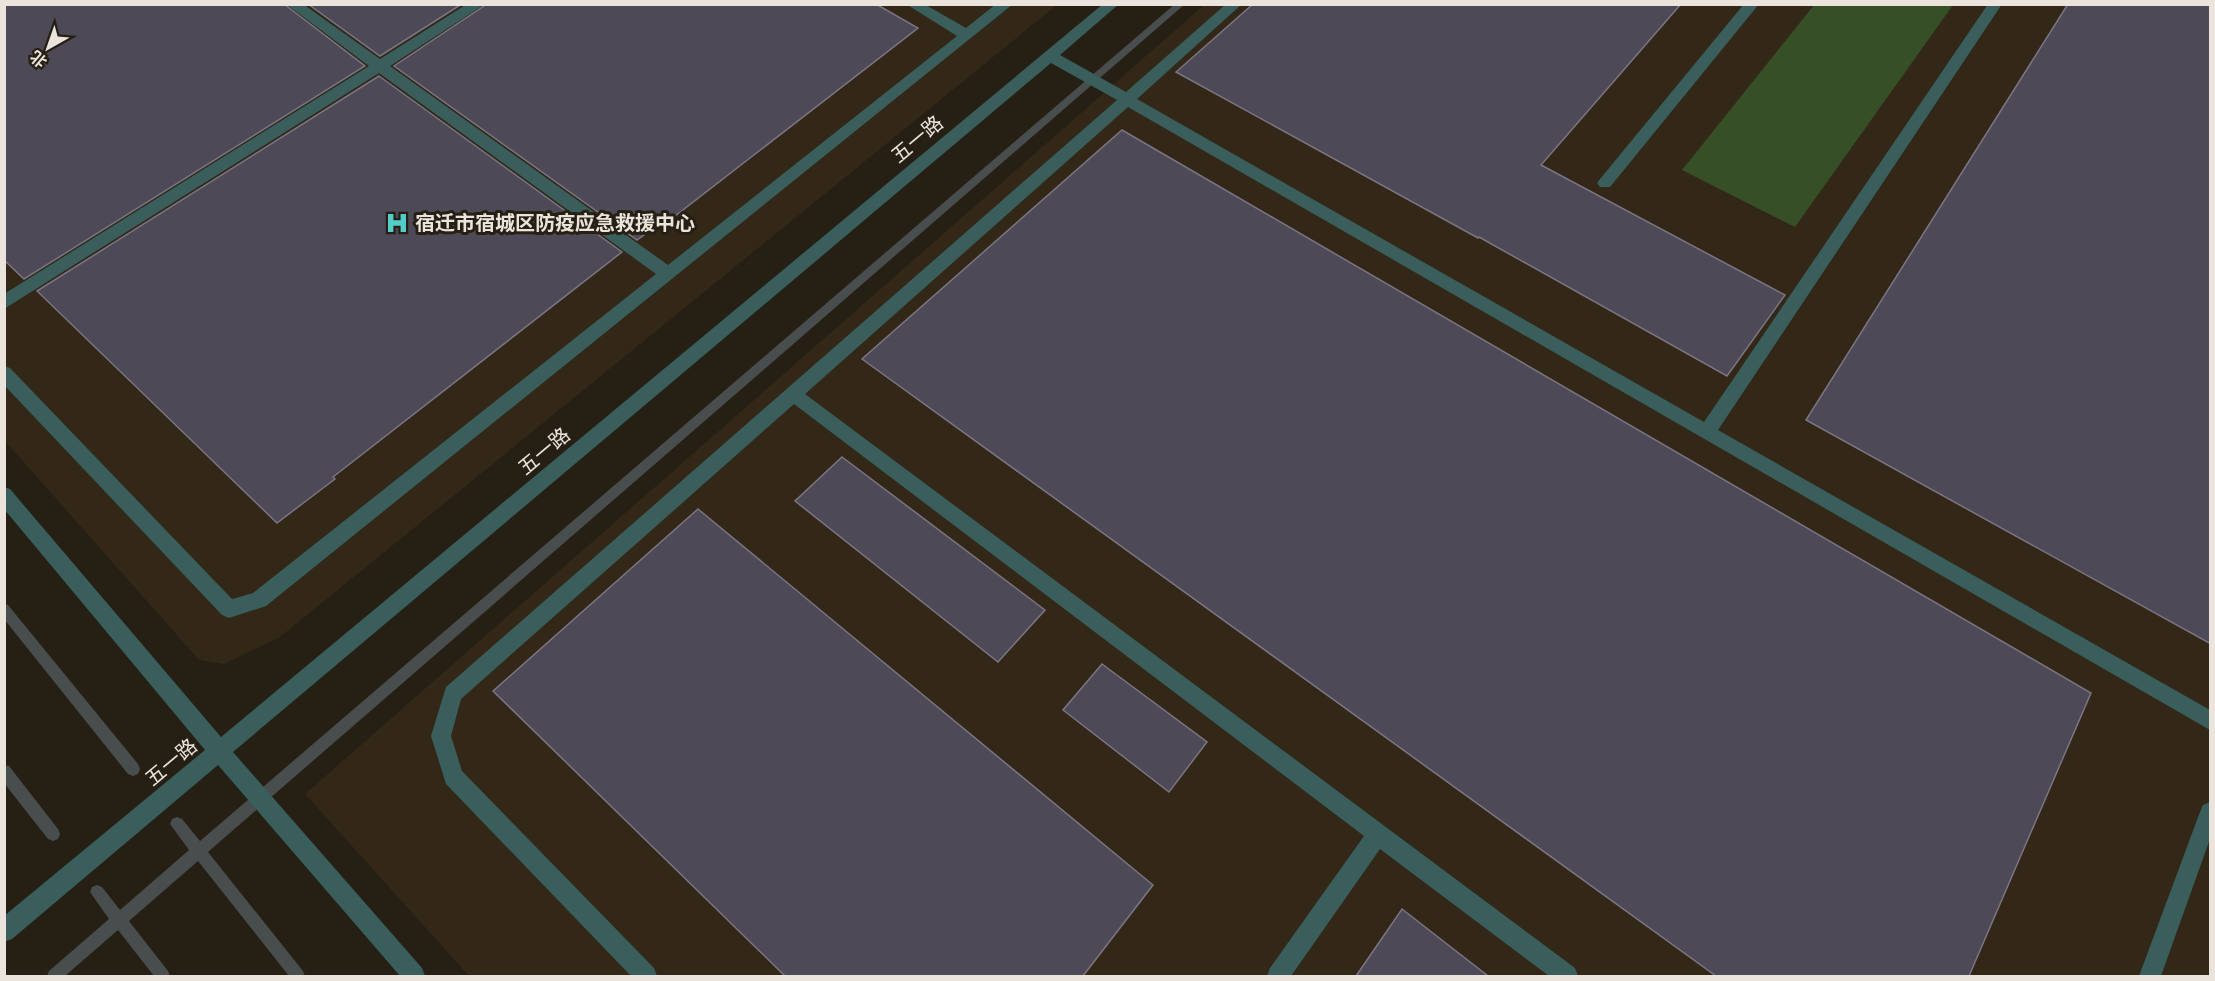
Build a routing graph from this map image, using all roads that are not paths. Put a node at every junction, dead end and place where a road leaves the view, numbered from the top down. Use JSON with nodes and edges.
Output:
{"nodes":[{"id":1,"x":293,"y":4,"type":"edge"},
{"id":2,"x":478,"y":4,"type":"edge"},
{"id":3,"x":913,"y":4,"type":"edge"},
{"id":4,"x":1006,"y":4,"type":"edge"},
{"id":5,"x":1112,"y":4,"type":"edge"},
{"id":6,"x":1236,"y":4,"type":"edge"},
{"id":7,"x":1752,"y":4,"type":"edge"},
{"id":8,"x":1995,"y":4,"type":"edge"},
{"id":9,"x":967,"y":35,"type":"junction"},
{"id":10,"x":1051,"y":56,"type":"junction"},
{"id":11,"x":380,"y":66,"type":"junction"},
{"id":12,"x":1127,"y":100,"type":"junction"},
{"id":13,"x":1605,"y":183,"type":"dead end"},
{"id":14,"x":667,"y":273,"type":"junction"},
{"id":15,"x":4,"y":303,"type":"edge"},
{"id":16,"x":4,"y":374,"type":"edge"},
{"id":17,"x":793,"y":394,"type":"junction"},
{"id":18,"x":1707,"y":432,"type":"junction"},
{"id":19,"x":4,"y":495,"type":"edge"},
{"id":20,"x":2211,"y":721,"type":"edge"},
{"id":21,"x":221,"y":750,"type":"junction"},
{"id":22,"x":2211,"y":812,"type":"edge"},
{"id":23,"x":1378,"y":834,"type":"junction"},
{"id":24,"x":4,"y":931,"type":"edge"},
{"id":25,"x":414,"y":976,"type":"edge"},
{"id":26,"x":646,"y":976,"type":"edge"},
{"id":27,"x":1278,"y":976,"type":"edge"},
{"id":28,"x":1567,"y":976,"type":"edge"},
{"id":29,"x":2150,"y":976,"type":"edge"}],
"edges":[{"from":1,"to":11,"type":"street"},
{"from":2,"to":11,"type":"street"},
{"from":3,"to":9,"type":"street"},
{"from":4,"to":9,"type":"street"},
{"from":5,"to":10,"type":"street","name":"五一路"},
{"from":6,"to":12,"type":"street"},
{"from":7,"to":13,"type":"street"},
{"from":8,"to":18,"type":"street"},
{"from":9,"to":14,"type":"street"},
{"from":10,"to":12,"type":"street"},
{"from":10,"to":21,"type":"street","name":"五一路"},
{"from":11,"to":14,"type":"street"},
{"from":11,"to":15,"type":"street"},
{"from":12,"to":17,"type":"street"},
{"from":12,"to":18,"type":"street"},
{"from":14,"to":16,"type":"street"},
{"from":17,"to":23,"type":"street"},
{"from":17,"to":26,"type":"street"},
{"from":18,"to":20,"type":"street"},
{"from":19,"to":21,"type":"street"},
{"from":21,"to":24,"type":"street","name":"五一路"},
{"from":21,"to":25,"type":"street"},
{"from":22,"to":29,"type":"street"},
{"from":23,"to":27,"type":"street"},
{"from":23,"to":28,"type":"street"}]}
